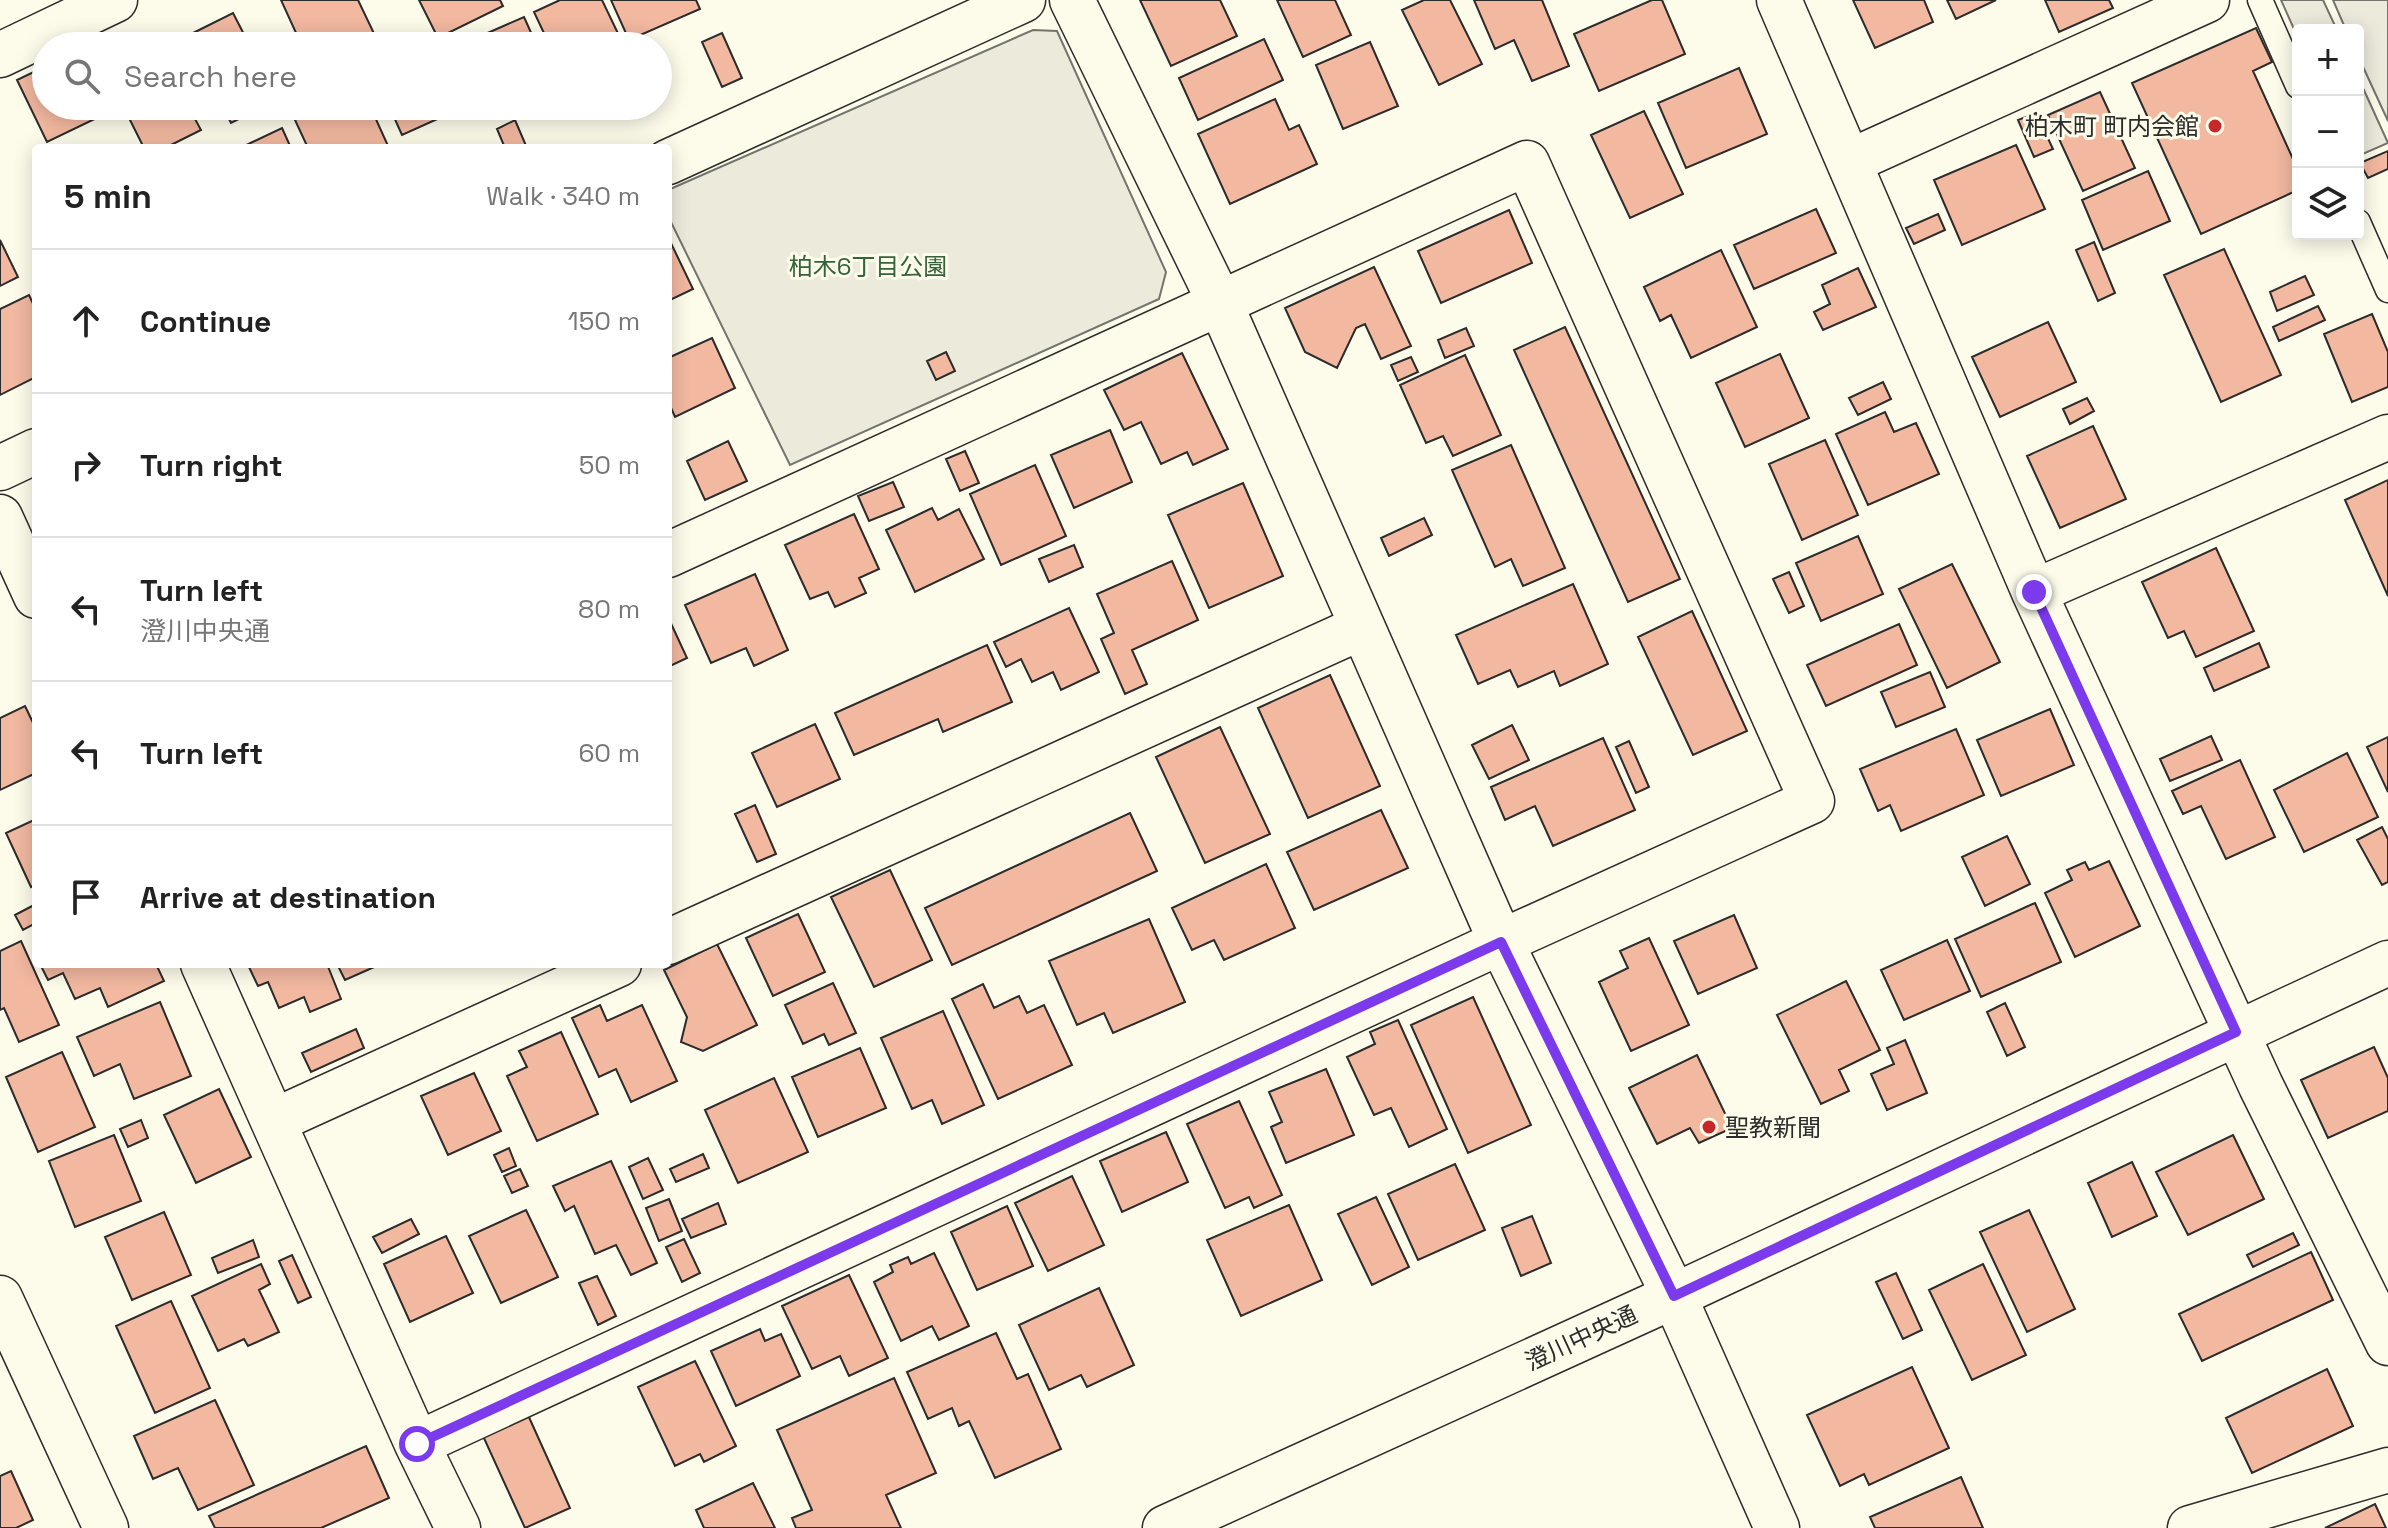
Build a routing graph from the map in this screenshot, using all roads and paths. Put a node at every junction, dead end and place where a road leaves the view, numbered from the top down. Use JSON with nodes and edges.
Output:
{"nodes":[{"id":1,"x":115,"y":0,"type":"edge"},
{"id":2,"x":1023,"y":0,"type":"edge"},
{"id":3,"x":1072,"y":0,"type":"edge"},
{"id":4,"x":1779,"y":0,"type":"edge"},
{"id":5,"x":2207,"y":0,"type":"edge"},
{"id":6,"x":2260,"y":0,"type":"edge"},
{"id":7,"x":48,"y":32,"type":"edge"},
{"id":8,"x":32,"y":40,"type":"edge"},
{"id":9,"x":0,"y":55,"type":"edge"},
{"id":10,"x":2292,"y":72,"type":"edge"},
{"id":11,"x":672,"y":160,"type":"edge"},
{"id":12,"x":1849,"y":162,"type":"junction"},
{"id":13,"x":2364,"y":236,"type":"edge"},
{"id":14,"x":2388,"y":290,"type":"edge"},
{"id":15,"x":1220,"y":303,"type":"junction"},
{"id":16,"x":2388,"y":437,"type":"edge"},
{"id":17,"x":32,"y":453,"type":"edge"},
{"id":18,"x":0,"y":468,"type":"edge"},
{"id":19,"x":0,"y":517,"type":"edge"},
{"id":20,"x":672,"y":553,"type":"edge"},
{"id":21,"x":32,"y":587,"type":"edge"},
{"id":22,"x":2034,"y":592,"type":"junction"},
{"id":23,"x":1362,"y":627,"type":"junction"},
{"id":24,"x":672,"y":940,"type":"edge"},
{"id":25,"x":1501,"y":942,"type":"junction"},
{"id":26,"x":2388,"y":963,"type":"edge"},
{"id":27,"x":205,"y":968,"type":"edge"},
{"id":28,"x":610,"y":968,"type":"edge"},
{"id":29,"x":2236,"y":1032,"type":"junction"},
{"id":30,"x":274,"y":1121,"type":"junction"},
{"id":31,"x":1674,"y":1296,"type":"junction"},
{"id":32,"x":0,"y":1298,"type":"edge"},
{"id":33,"x":2388,"y":1343,"type":"edge"},
{"id":34,"x":417,"y":1444,"type":"junction"},
{"id":35,"x":2388,"y":1470,"type":"edge"},
{"id":36,"x":106,"y":1528,"type":"edge"},
{"id":37,"x":458,"y":1528,"type":"edge"},
{"id":38,"x":1165,"y":1528,"type":"edge"},
{"id":39,"x":1777,"y":1528,"type":"edge"},
{"id":40,"x":2190,"y":1528,"type":"edge"}],
"edges":[{"from":1,"to":7,"type":"street"},
{"from":2,"to":11,"type":"street"},
{"from":3,"to":15,"type":"street"},
{"from":4,"to":12,"type":"street"},
{"from":5,"to":12,"type":"street"},
{"from":6,"to":10,"type":"lane"},
{"from":8,"to":9,"type":"street"},
{"from":12,"to":22,"type":"street"},
{"from":13,"to":14,"type":"lane"},
{"from":15,"to":20,"type":"street"},
{"from":15,"to":23,"type":"street"},
{"from":15,"to":25,"type":"street"},
{"from":16,"to":22,"type":"street"},
{"from":17,"to":18,"type":"street"},
{"from":19,"to":21,"type":"street"},
{"from":22,"to":29,"type":"street"},
{"from":23,"to":24,"type":"street"},
{"from":23,"to":25,"type":"street"},
{"from":25,"to":31,"type":"street"},
{"from":25,"to":34,"type":"street"},
{"from":26,"to":29,"type":"street","name":"澄川中央通"},
{"from":27,"to":30,"type":"street"},
{"from":28,"to":30,"type":"street"},
{"from":29,"to":31,"type":"street","name":"澄川中央通"},
{"from":29,"to":33,"type":"street"},
{"from":30,"to":34,"type":"street"},
{"from":31,"to":38,"type":"street","name":"澄川中央通"},
{"from":31,"to":39,"type":"street"},
{"from":32,"to":36,"type":"street"},
{"from":34,"to":37,"type":"street"},
{"from":35,"to":40,"type":"street"}]}
